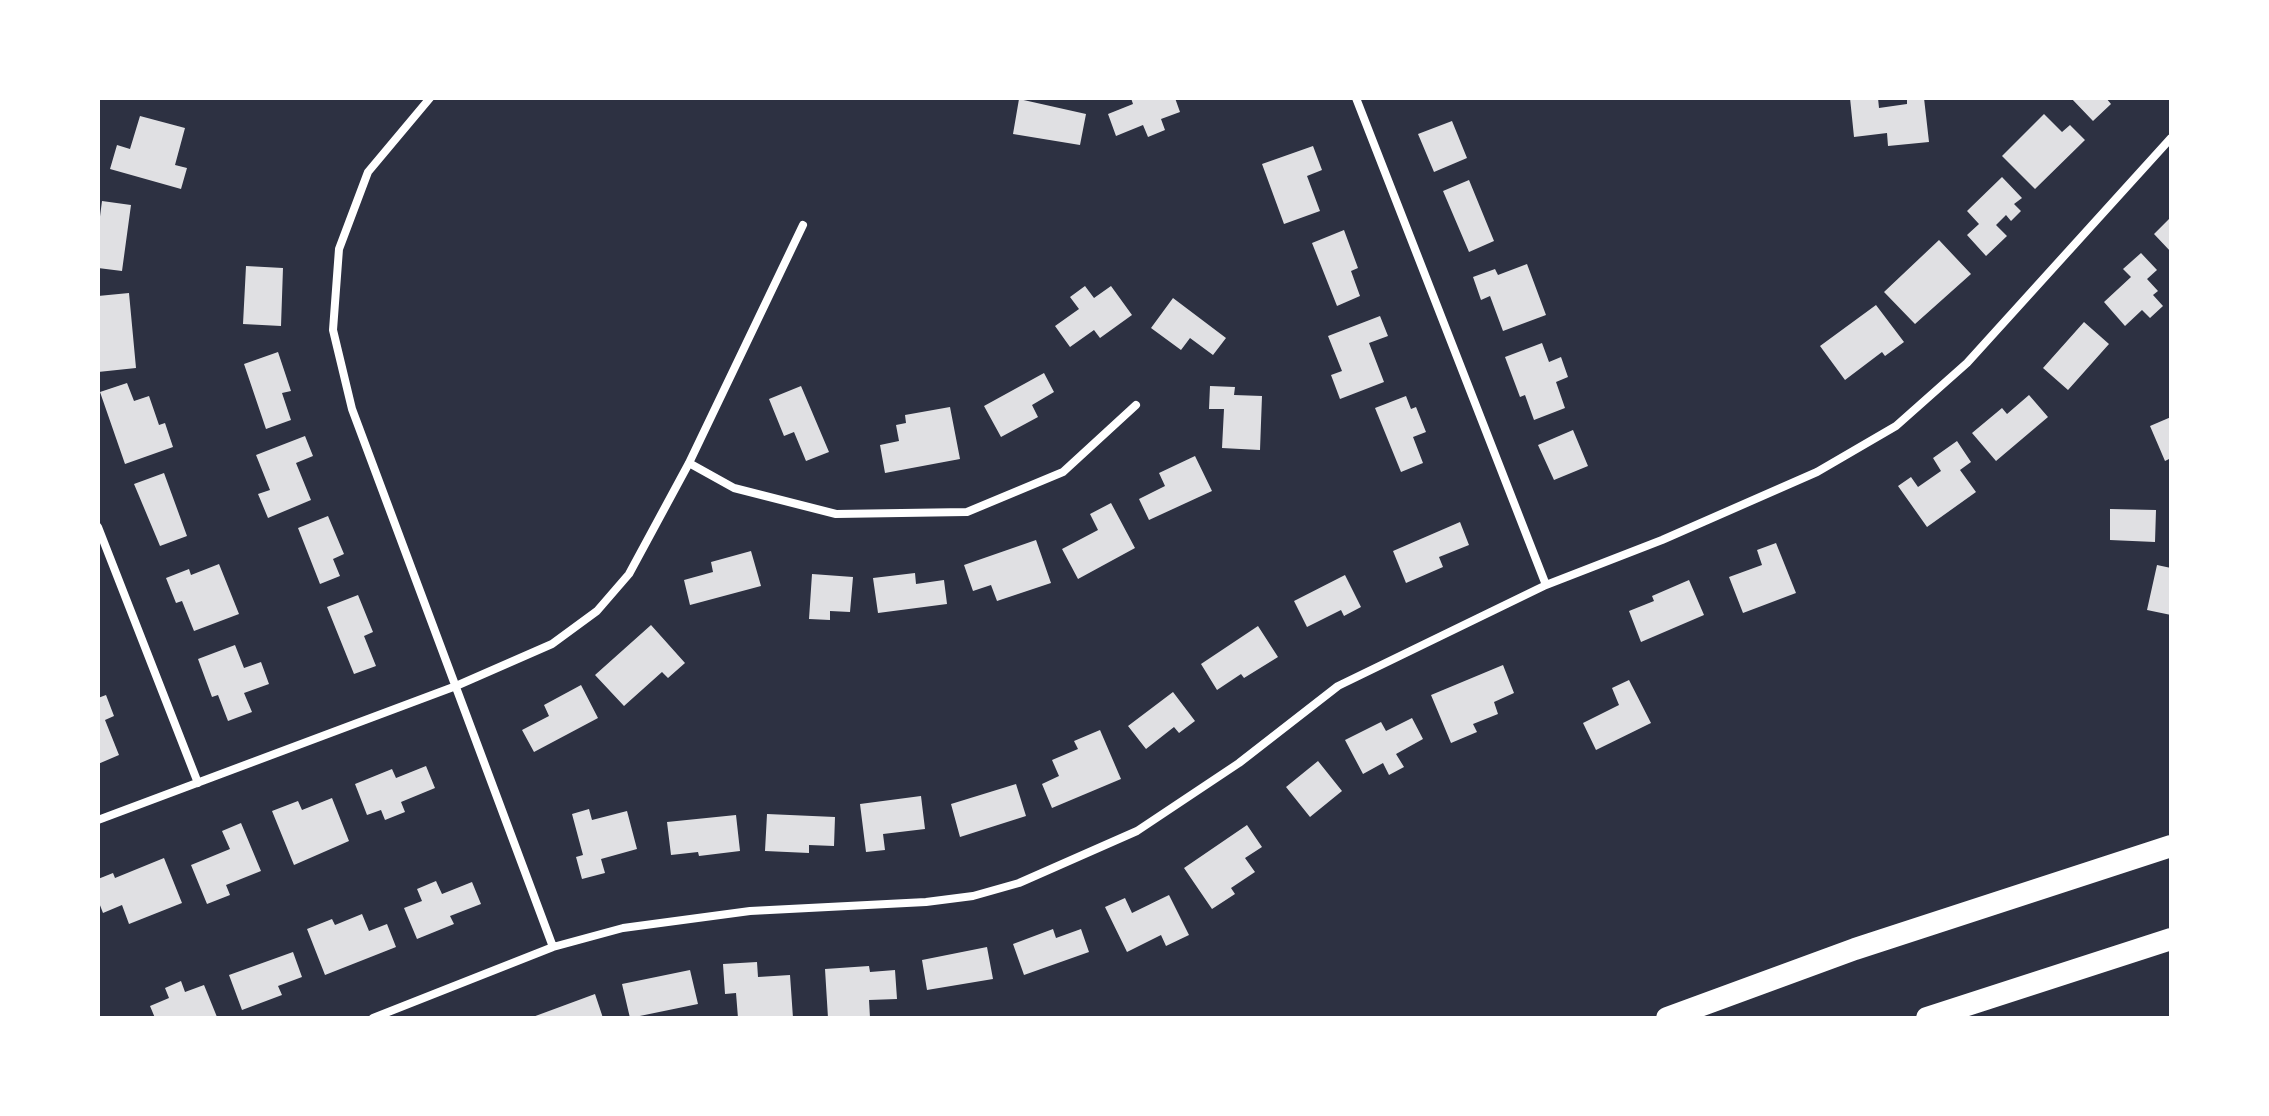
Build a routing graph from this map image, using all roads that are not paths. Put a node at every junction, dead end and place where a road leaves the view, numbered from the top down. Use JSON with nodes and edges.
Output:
{"nodes":[{"id":1,"x":430,"y":98,"type":"edge"},
{"id":2,"x":1356,"y":98,"type":"edge"},
{"id":3,"x":2171,"y":138,"type":"edge"},
{"id":4,"x":803,"y":225,"type":"dead end"},
{"id":5,"x":1136,"y":405,"type":"dead end"},
{"id":6,"x":689,"y":463,"type":"junction"},
{"id":7,"x":98,"y":527,"type":"edge"},
{"id":8,"x":1546,"y":585,"type":"junction"},
{"id":9,"x":456,"y":686,"type":"junction"},
{"id":10,"x":198,"y":783,"type":"junction"},
{"id":11,"x":98,"y":820,"type":"edge"},
{"id":12,"x":2171,"y":846,"type":"edge"},
{"id":13,"x":2171,"y":939,"type":"edge"},
{"id":14,"x":553,"y":947,"type":"junction"},
{"id":15,"x":373,"y":1018,"type":"edge"},
{"id":16,"x":1667,"y":1018,"type":"edge"},
{"id":17,"x":1927,"y":1018,"type":"edge"}],
"edges":[{"from":1,"to":9,"type":"street"},
{"from":2,"to":8,"type":"street"},
{"from":3,"to":8,"type":"street"},
{"from":4,"to":6,"type":"street"},
{"from":5,"to":6,"type":"street"},
{"from":6,"to":9,"type":"street"},
{"from":7,"to":10,"type":"street"},
{"from":8,"to":14,"type":"street"},
{"from":9,"to":10,"type":"street"},
{"from":9,"to":14,"type":"street"},
{"from":10,"to":11,"type":"street"},
{"from":12,"to":16,"type":"highway"},
{"from":13,"to":17,"type":"highway"},
{"from":14,"to":15,"type":"street"}]}
